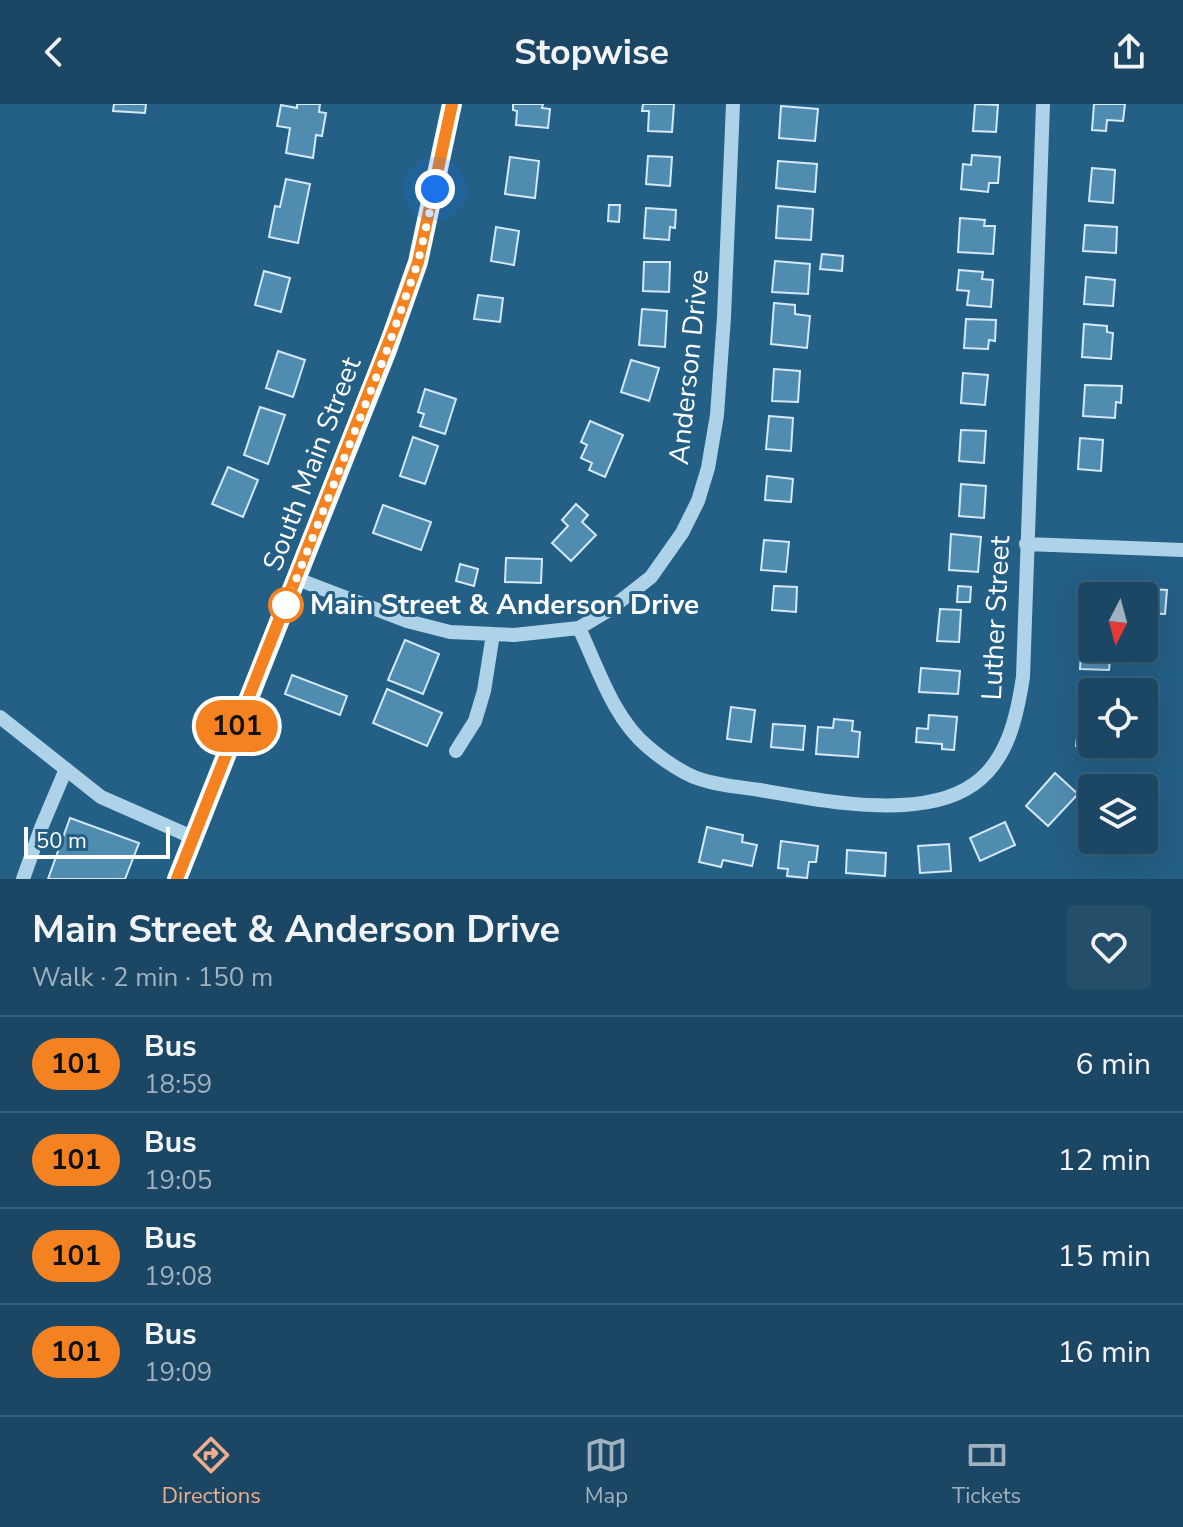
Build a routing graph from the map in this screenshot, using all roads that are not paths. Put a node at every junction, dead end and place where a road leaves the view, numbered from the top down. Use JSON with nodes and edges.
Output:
{"nodes":[{"id":1,"x":452,"y":104,"type":"edge"},
{"id":2,"x":733,"y":104,"type":"edge"},
{"id":3,"x":1043,"y":104,"type":"edge"},
{"id":4,"x":1026,"y":544,"type":"junction"},
{"id":5,"x":1183,"y":550,"type":"edge"},
{"id":6,"x":297,"y":579,"type":"junction"},
{"id":7,"x":579,"y":628,"type":"junction"},
{"id":8,"x":493,"y":634,"type":"junction"},
{"id":9,"x":0,"y":717,"type":"edge"},
{"id":10,"x":456,"y":751,"type":"dead end"},
{"id":11,"x":66,"y":769,"type":"junction"},
{"id":12,"x":192,"y":837,"type":"junction"},
{"id":13,"x":23,"y":879,"type":"edge"},
{"id":14,"x":177,"y":879,"type":"edge"}],
"edges":[{"from":1,"to":6,"type":"main road","name":"South Main Street"},
{"from":2,"to":7,"type":"street","name":"Anderson Drive"},
{"from":3,"to":4,"type":"street","name":"Luther Street"},
{"from":4,"to":5,"type":"street"},
{"from":4,"to":7,"type":"street","name":"Luther Street"},
{"from":6,"to":8,"type":"street","name":"Anderson Drive"},
{"from":6,"to":12,"type":"main road","name":"South Main Street"},
{"from":7,"to":8,"type":"street","name":"Anderson Drive"},
{"from":8,"to":10,"type":"street"},
{"from":9,"to":11,"type":"street"},
{"from":11,"to":12,"type":"street"},
{"from":11,"to":13,"type":"street"},
{"from":12,"to":14,"type":"main road","name":"South Main Street"}]}
